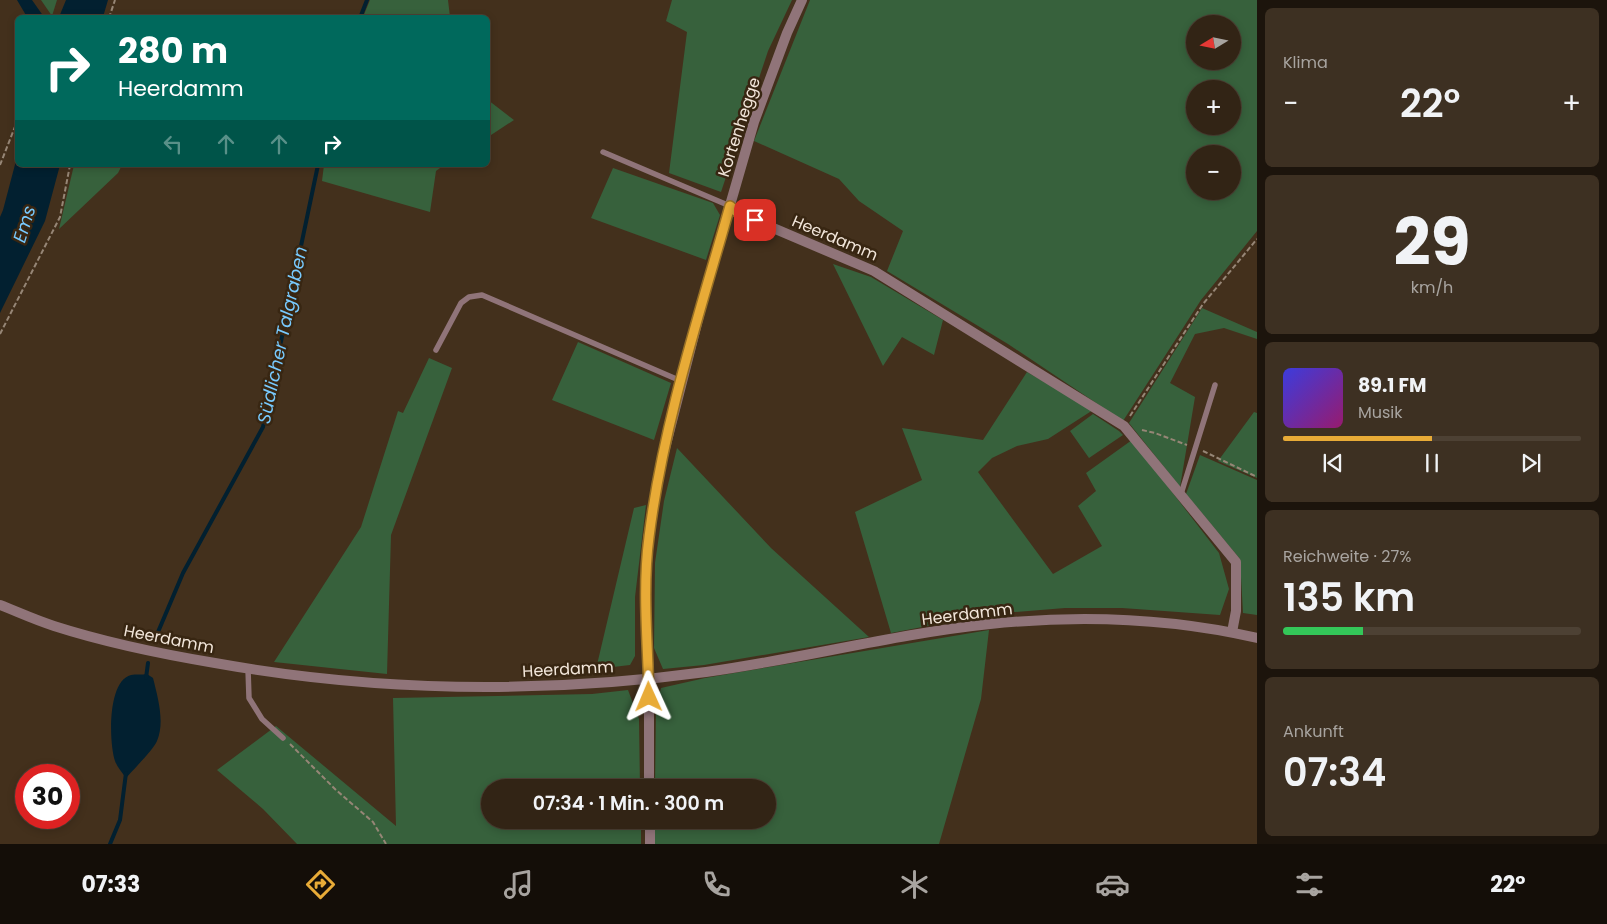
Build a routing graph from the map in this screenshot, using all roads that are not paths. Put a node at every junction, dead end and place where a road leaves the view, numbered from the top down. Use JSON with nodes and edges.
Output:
{"nodes":[{"id":1,"x":802,"y":0,"type":"edge"},
{"id":2,"x":603,"y":152,"type":"dead end"},
{"id":3,"x":730,"y":206,"type":"junction"},
{"id":4,"x":436,"y":350,"type":"dead end"},
{"id":5,"x":681,"y":381,"type":"junction"},
{"id":6,"x":1215,"y":385,"type":"dead end"},
{"id":7,"x":1181,"y":494,"type":"junction"},
{"id":8,"x":0,"y":605,"type":"edge"},
{"id":9,"x":1232,"y":632,"type":"junction"},
{"id":10,"x":1257,"y":638,"type":"edge"},
{"id":11,"x":248,"y":669,"type":"junction"},
{"id":12,"x":648,"y":679,"type":"junction"},
{"id":13,"x":283,"y":738,"type":"road end"},
{"id":14,"x":649,"y":779,"type":"edge"},
{"id":15,"x":650,"y":829,"type":"edge"},
{"id":16,"x":650,"y":844,"type":"edge"}],
"edges":[{"from":1,"to":3,"type":"street","name":"Kortenhegge"},
{"from":2,"to":3,"type":"lane"},
{"from":3,"to":5,"type":"street","name":"Kortenhegge"},
{"from":3,"to":7,"type":"street","name":"Heerdamm"},
{"from":4,"to":5,"type":"lane"},
{"from":5,"to":12,"type":"street","name":"Kortenhegge"},
{"from":6,"to":7,"type":"lane"},
{"from":7,"to":9,"type":"street","name":"Heerdamm"},
{"from":8,"to":11,"type":"street","name":"Heerdamm"},
{"from":9,"to":10,"type":"street","name":"Heerdamm"},
{"from":9,"to":12,"type":"street","name":"Heerdamm"},
{"from":11,"to":12,"type":"street","name":"Heerdamm"},
{"from":11,"to":13,"type":"lane"},
{"from":12,"to":14,"type":"street","name":"Kortenhegge"},
{"from":15,"to":16,"type":"street"}]}
